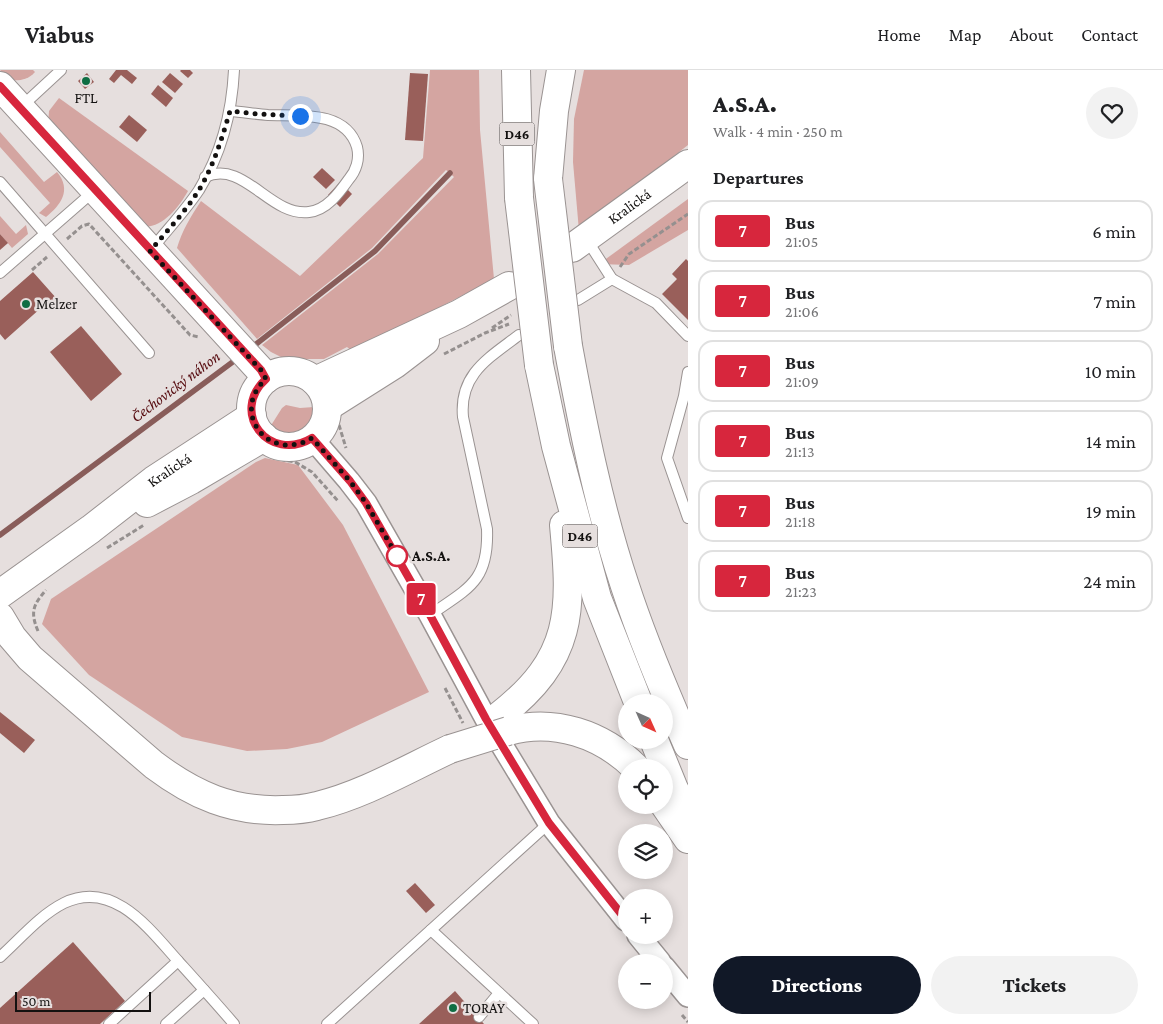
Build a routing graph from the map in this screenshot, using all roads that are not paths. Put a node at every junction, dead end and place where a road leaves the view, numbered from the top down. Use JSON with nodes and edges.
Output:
{"nodes":[{"id":1,"x":234,"y":70,"type":"edge"},
{"id":2,"x":516,"y":70,"type":"edge"},
{"id":3,"x":546,"y":70,"type":"edge"},
{"id":4,"x":561,"y":70,"type":"edge"},
{"id":5,"x":60,"y":71,"type":"edge"},
{"id":6,"x":0,"y":86,"type":"edge"},
{"id":7,"x":20,"y":107,"type":"junction"},
{"id":8,"x":230,"y":111,"type":"junction"},
{"id":9,"x":688,"y":164,"type":"edge"},
{"id":10,"x":205,"y":177,"type":"junction"},
{"id":11,"x":548,"y":178,"type":"junction"},
{"id":12,"x":0,"y":182,"type":"edge"},
{"id":13,"x":95,"y":191,"type":"junction"},
{"id":14,"x":45,"y":234,"type":"junction"},
{"id":15,"x":579,"y":244,"type":"joint"},
{"id":16,"x":150,"y":251,"type":"junction"},
{"id":17,"x":0,"y":273,"type":"edge"},
{"id":18,"x":612,"y":279,"type":"junction"},
{"id":19,"x":509,"y":286,"type":"dead end"},
{"id":20,"x":578,"y":300,"type":"dead end"},
{"id":21,"x":458,"y":314,"type":"junction"},
{"id":22,"x":519,"y":335,"type":"dead end"},
{"id":23,"x":688,"y":336,"type":"edge"},
{"id":24,"x":150,"y":352,"type":"dead end"},
{"id":25,"x":688,"y":372,"type":"edge"},
{"id":26,"x":263,"y":375,"type":"junction"},
{"id":27,"x":315,"y":381,"type":"junction"},
{"id":28,"x":327,"y":407,"type":"junction"},
{"id":29,"x":263,"y":437,"type":"junction"},
{"id":30,"x":312,"y":438,"type":"junction"},
{"id":31,"x":556,"y":446,"type":"junction"},
{"id":32,"x":688,"y":518,"type":"edge"},
{"id":33,"x":0,"y":594,"type":"edge"},
{"id":34,"x":430,"y":615,"type":"junction"},
{"id":35,"x":0,"y":617,"type":"edge"},
{"id":36,"x":635,"y":694,"type":"edge"},
{"id":37,"x":503,"y":723,"type":"junction"},
{"id":38,"x":688,"y":745,"type":"edge"},
{"id":39,"x":658,"y":749,"type":"edge"},
{"id":40,"x":625,"y":759,"type":"edge"},
{"id":41,"x":671,"y":814,"type":"edge"},
{"id":42,"x":688,"y":815,"type":"edge"},
{"id":43,"x":549,"y":823,"type":"junction"},
{"id":44,"x":688,"y":839,"type":"edge"},
{"id":45,"x":618,"y":910,"type":"edge"},
{"id":46,"x":431,"y":930,"type":"junction"},
{"id":47,"x":645,"y":944,"type":"edge"},
{"id":48,"x":653,"y":954,"type":"edge"},
{"id":49,"x":0,"y":957,"type":"edge"},
{"id":50,"x":178,"y":961,"type":"junction"},
{"id":51,"x":673,"y":978,"type":"edge"},
{"id":52,"x":204,"y":990,"type":"junction"},
{"id":53,"x":499,"y":993,"type":"junction"},
{"id":54,"x":688,"y":996,"type":"edge"},
{"id":55,"x":479,"y":1017,"type":"dead end"},
{"id":56,"x":109,"y":1024,"type":"edge"},
{"id":57,"x":166,"y":1024,"type":"edge"},
{"id":58,"x":234,"y":1024,"type":"edge"},
{"id":59,"x":327,"y":1024,"type":"edge"},
{"id":60,"x":533,"y":1024,"type":"edge"}],
"edges":[{"from":1,"to":8,"type":"lane"},
{"from":2,"to":31,"type":"main road","number":"D46","bridge":true},
{"from":3,"to":11,"type":"main road","number":"D46"},
{"from":4,"to":11,"type":"main road"},
{"from":5,"to":7,"type":"lane"},
{"from":6,"to":7,"type":"main road"},
{"from":7,"to":13,"type":"main road"},
{"from":8,"to":10,"type":"lane"},
{"from":8,"to":10,"type":"lane"},
{"from":9,"to":15,"type":"main road","name":"Kralická"},
{"from":10,"to":16,"type":"lane"},
{"from":11,"to":38,"type":"main road","number":"D46","bridge":true},
{"from":12,"to":14,"type":"lane"},
{"from":13,"to":14,"type":"lane"},
{"from":13,"to":16,"type":"main road"},
{"from":14,"to":17,"type":"lane"},
{"from":14,"to":24,"type":"lane"},
{"from":15,"to":18,"type":"lane"},
{"from":16,"to":26,"type":"main road"},
{"from":18,"to":20,"type":"lane"},
{"from":18,"to":23,"type":"lane"},
{"from":19,"to":21,"type":"main road"},
{"from":21,"to":27,"type":"main road"},
{"from":21,"to":28,"type":"main road"},
{"from":22,"to":34,"type":"lane"},
{"from":25,"to":32,"type":"lane"},
{"from":26,"to":27,"type":"main road"},
{"from":26,"to":29,"type":"main road"},
{"from":27,"to":28,"type":"main road"},
{"from":28,"to":30,"type":"main road"},
{"from":29,"to":30,"type":"main road"},
{"from":29,"to":33,"type":"main road","name":"Kralická"},
{"from":30,"to":34,"type":"street"},
{"from":31,"to":36,"type":"main road","number":"D46"},
{"from":31,"to":37,"type":"main road"},
{"from":34,"to":43,"type":"street"},
{"from":35,"to":37,"type":"main road","bridge":true},
{"from":37,"to":40,"type":"main road"},
{"from":39,"to":42,"type":"main road"},
{"from":41,"to":44,"type":"main road"},
{"from":43,"to":45,"type":"street"},
{"from":43,"to":46,"type":"lane"},
{"from":46,"to":53,"type":"lane"},
{"from":46,"to":59,"type":"lane"},
{"from":47,"to":48,"type":"street"},
{"from":49,"to":50,"type":"lane"},
{"from":50,"to":52,"type":"lane"},
{"from":50,"to":56,"type":"lane"},
{"from":51,"to":54,"type":"street"},
{"from":52,"to":57,"type":"lane"},
{"from":52,"to":58,"type":"lane"},
{"from":53,"to":55,"type":"lane"},
{"from":53,"to":60,"type":"lane"}]}
